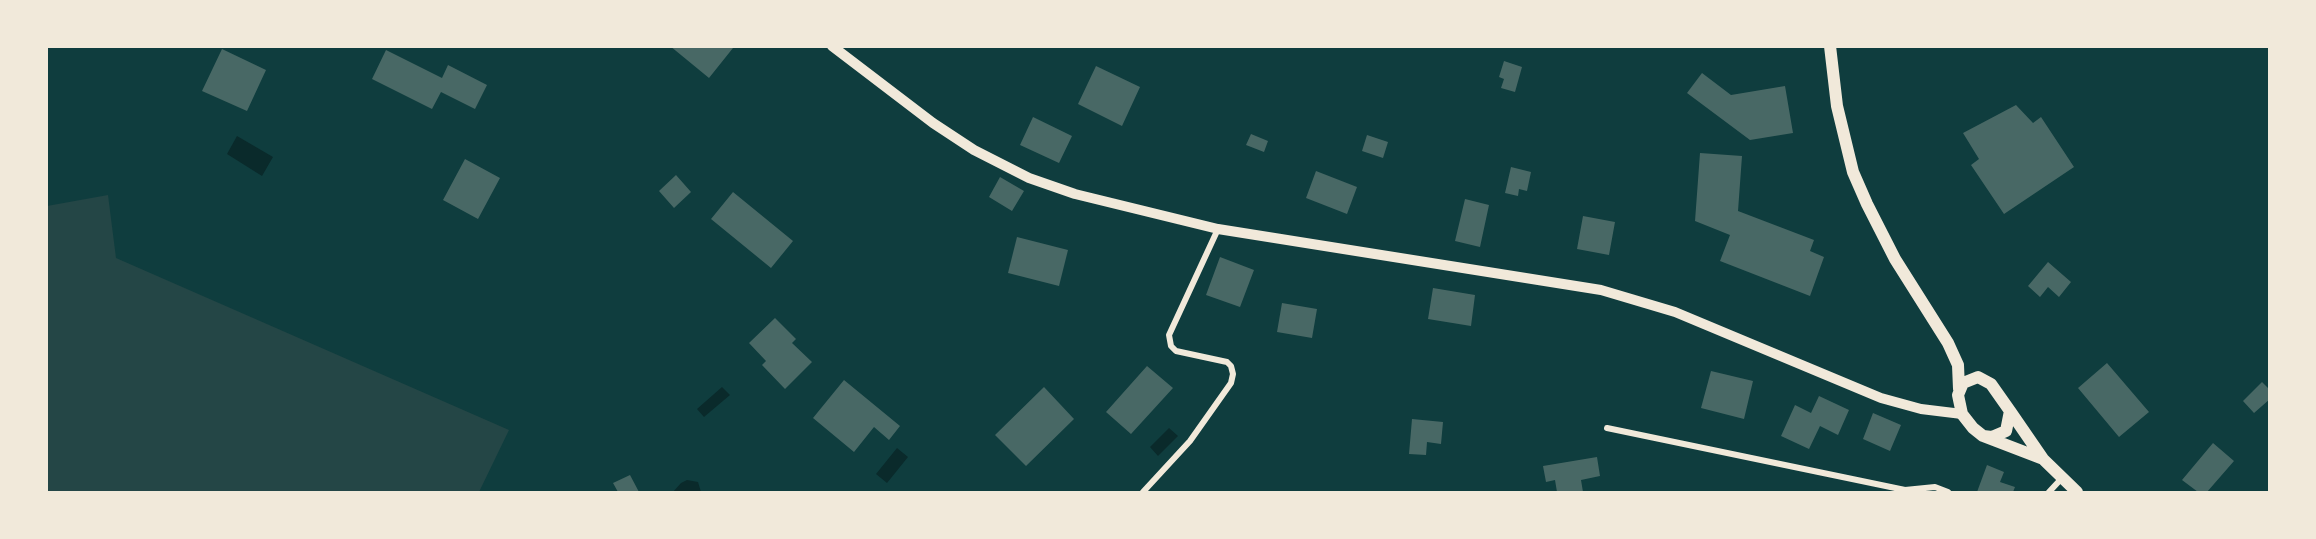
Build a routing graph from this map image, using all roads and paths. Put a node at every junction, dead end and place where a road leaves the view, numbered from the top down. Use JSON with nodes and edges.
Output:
{"nodes":[{"id":1,"x":832,"y":46,"type":"edge"},
{"id":2,"x":1830,"y":46,"type":"edge"},
{"id":3,"x":1218,"y":229,"type":"junction"},
{"id":4,"x":1958,"y":365,"type":"junction"},
{"id":5,"x":1978,"y":377,"type":"junction"},
{"id":6,"x":1959,"y":389,"type":"junction"},
{"id":7,"x":2010,"y":411,"type":"junction"},
{"id":8,"x":1962,"y":414,"type":"junction"},
{"id":9,"x":1607,"y":428,"type":"dead end"},
{"id":10,"x":1983,"y":436,"type":"junction"},
{"id":11,"x":2043,"y":459,"type":"junction"},
{"id":12,"x":2062,"y":478,"type":"junction"},
{"id":13,"x":1143,"y":492,"type":"edge"},
{"id":14,"x":1948,"y":492,"type":"edge"},
{"id":15,"x":2049,"y":492,"type":"edge"},
{"id":16,"x":2077,"y":492,"type":"edge"}],
"edges":[{"from":1,"to":3,"type":"street"},
{"from":2,"to":4,"type":"main road"},
{"from":3,"to":8,"type":"street"},
{"from":3,"to":13,"type":"street"},
{"from":4,"to":5,"type":"main road"},
{"from":4,"to":6,"type":"main road"},
{"from":5,"to":6,"type":"main road"},
{"from":5,"to":7,"type":"main road"},
{"from":6,"to":8,"type":"main road"},
{"from":7,"to":10,"type":"main road"},
{"from":7,"to":11,"type":"main road"},
{"from":8,"to":10,"type":"main road"},
{"from":9,"to":14,"type":"street"},
{"from":10,"to":11,"type":"main road"},
{"from":11,"to":12,"type":"main road"},
{"from":12,"to":15,"type":"street"},
{"from":12,"to":16,"type":"main road"}]}
